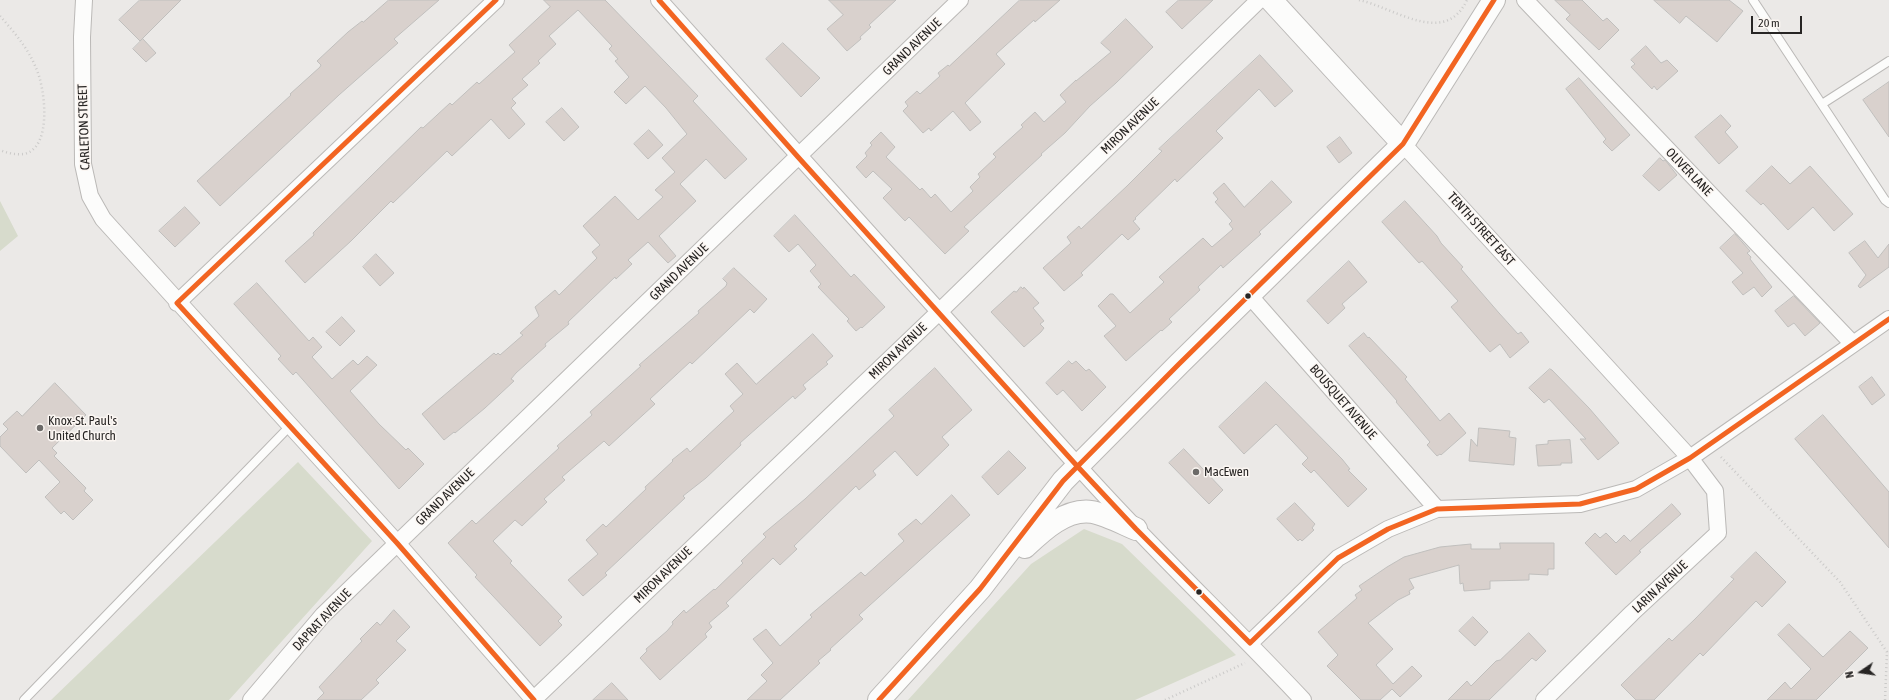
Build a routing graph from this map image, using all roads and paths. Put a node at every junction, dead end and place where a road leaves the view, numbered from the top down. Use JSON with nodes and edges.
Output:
{"nodes":[{"id":1,"x":84,"y":0,"type":"edge"},
{"id":2,"x":496,"y":0,"type":"edge"},
{"id":3,"x":659,"y":0,"type":"edge"},
{"id":4,"x":960,"y":0,"type":"edge"},
{"id":5,"x":1259,"y":0,"type":"edge"},
{"id":6,"x":1271,"y":0,"type":"edge"},
{"id":7,"x":1359,"y":0,"type":"edge"},
{"id":8,"x":1467,"y":0,"type":"edge"},
{"id":9,"x":1494,"y":0,"type":"edge"},
{"id":10,"x":1525,"y":0,"type":"edge"},
{"id":11,"x":1753,"y":0,"type":"edge"},
{"id":12,"x":0,"y":16,"type":"edge"},
{"id":13,"x":1889,"y":61,"type":"edge"},
{"id":14,"x":1822,"y":104,"type":"junction"},
{"id":15,"x":1403,"y":144,"type":"junction"},
{"id":16,"x":0,"y":150,"type":"edge"},
{"id":17,"x":798,"y":157,"type":"junction"},
{"id":18,"x":1889,"y":203,"type":"edge"},
{"id":19,"x":1249,"y":295,"type":"junction"},
{"id":20,"x":174,"y":299,"type":"junction"},
{"id":21,"x":938,"y":312,"type":"junction"},
{"id":22,"x":1889,"y":319,"type":"edge"},
{"id":23,"x":1853,"y":344,"type":"junction"},
{"id":24,"x":290,"y":426,"type":"junction"},
{"id":25,"x":1709,"y":445,"type":"junction"},
{"id":26,"x":1690,"y":458,"type":"junction"},
{"id":27,"x":1078,"y":467,"type":"junction"},
{"id":28,"x":1437,"y":509,"type":"junction"},
{"id":29,"x":1136,"y":529,"type":"junction"},
{"id":30,"x":397,"y":543,"type":"junction"},
{"id":31,"x":980,"y":590,"type":"junction"},
{"id":32,"x":1250,"y":642,"type":"junction"},
{"id":33,"x":1262,"y":656,"type":"junction"},
{"id":34,"x":24,"y":700,"type":"edge"},
{"id":35,"x":251,"y":700,"type":"edge"},
{"id":36,"x":533,"y":700,"type":"edge"},
{"id":37,"x":879,"y":700,"type":"edge"},
{"id":38,"x":1165,"y":700,"type":"edge"},
{"id":39,"x":1303,"y":700,"type":"edge"},
{"id":40,"x":1544,"y":700,"type":"edge"},
{"id":41,"x":1885,"y":700,"type":"edge"}],
"edges":[{"from":1,"to":20,"type":"street","name":"CARLETON STREET"},
{"from":2,"to":20,"type":"street"},
{"from":3,"to":17,"type":"street"},
{"from":4,"to":17,"type":"street","name":"GRAND AVENUE"},
{"from":5,"to":21,"type":"street","name":"MIRON AVENUE"},
{"from":6,"to":15,"type":"main road","name":"TENTH STREET EAST"},
{"from":7,"to":8,"type":"path"},
{"from":9,"to":15,"type":"main road"},
{"from":10,"to":23,"type":"street","name":"OLIVER LANE"},
{"from":11,"to":14,"type":"lane"},
{"from":12,"to":16,"type":"path"},
{"from":13,"to":14,"type":"lane"},
{"from":14,"to":18,"type":"lane"},
{"from":15,"to":19,"type":"main road"},
{"from":15,"to":26,"type":"street","name":"TENTH STREET EAST"},
{"from":17,"to":21,"type":"street"},
{"from":17,"to":30,"type":"street","name":"GRAND AVENUE"},
{"from":19,"to":27,"type":"main road"},
{"from":19,"to":28,"type":"street","name":"BOUSQUET AVENUE"},
{"from":20,"to":24,"type":"street","name":"CARLETON STREET"},
{"from":21,"to":27,"type":"street"},
{"from":21,"to":36,"type":"street","name":"MIRON AVENUE"},
{"from":22,"to":23,"type":"street"},
{"from":23,"to":25,"type":"street"},
{"from":24,"to":30,"type":"street","name":"CARLETON STREET"},
{"from":24,"to":34,"type":"lane"},
{"from":25,"to":26,"type":"street"},
{"from":25,"to":41,"type":"path"},
{"from":26,"to":28,"type":"street"},
{"from":26,"to":40,"type":"street","name":"LARIN AVENUE"},
{"from":27,"to":29,"type":"street"},
{"from":27,"to":31,"type":"main road"},
{"from":28,"to":32,"type":"street"},
{"from":29,"to":31,"type":"main road"},
{"from":29,"to":32,"type":"street"},
{"from":30,"to":35,"type":"street","name":"DAPRAT AVENUE"},
{"from":30,"to":36,"type":"street","name":"CARLETON STREET"},
{"from":31,"to":37,"type":"main road"},
{"from":32,"to":33,"type":"street"},
{"from":33,"to":38,"type":"path"},
{"from":33,"to":39,"type":"street"}]}
